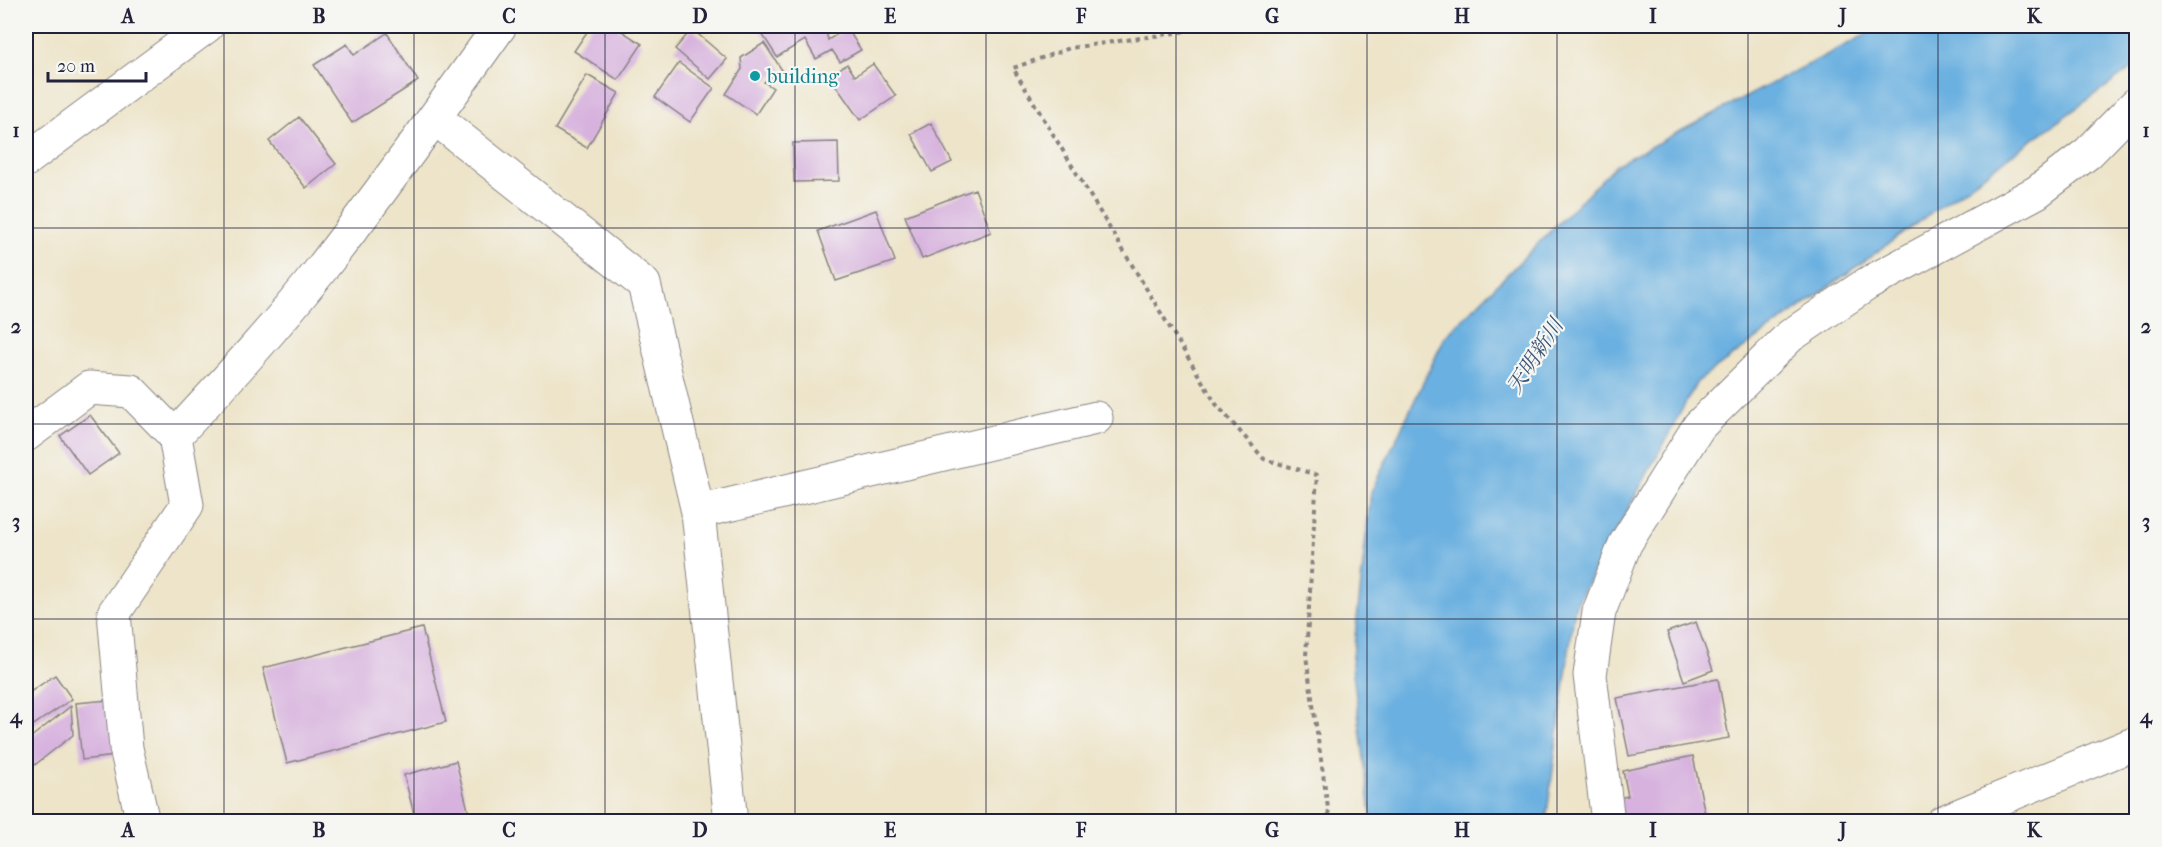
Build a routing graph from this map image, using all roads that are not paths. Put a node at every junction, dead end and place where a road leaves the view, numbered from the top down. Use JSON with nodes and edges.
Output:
{"nodes":[{"id":1,"x":207,"y":26,"type":"edge"},
{"id":2,"x":500,"y":26,"type":"edge"},
{"id":3,"x":2136,"y":104,"type":"edge"},
{"id":4,"x":435,"y":118,"type":"junction"},
{"id":5,"x":26,"y":160,"type":"edge"},
{"id":6,"x":1096,"y":418,"type":"dead end"},
{"id":7,"x":26,"y":435,"type":"edge"},
{"id":8,"x":175,"y":436,"type":"junction"},
{"id":9,"x":698,"y":512,"type":"junction"},
{"id":10,"x":2136,"y":743,"type":"edge"},
{"id":11,"x":143,"y":822,"type":"edge"},
{"id":12,"x":731,"y":822,"type":"edge"},
{"id":13,"x":1608,"y":822,"type":"edge"},
{"id":14,"x":1943,"y":822,"type":"edge"}],
"edges":[{"from":1,"to":5,"type":"street"},
{"from":2,"to":4,"type":"street"},
{"from":3,"to":13,"type":"street"},
{"from":4,"to":8,"type":"street"},
{"from":4,"to":9,"type":"street"},
{"from":6,"to":9,"type":"street"},
{"from":7,"to":8,"type":"street"},
{"from":8,"to":11,"type":"street"},
{"from":9,"to":12,"type":"street"},
{"from":10,"to":14,"type":"street"}]}
